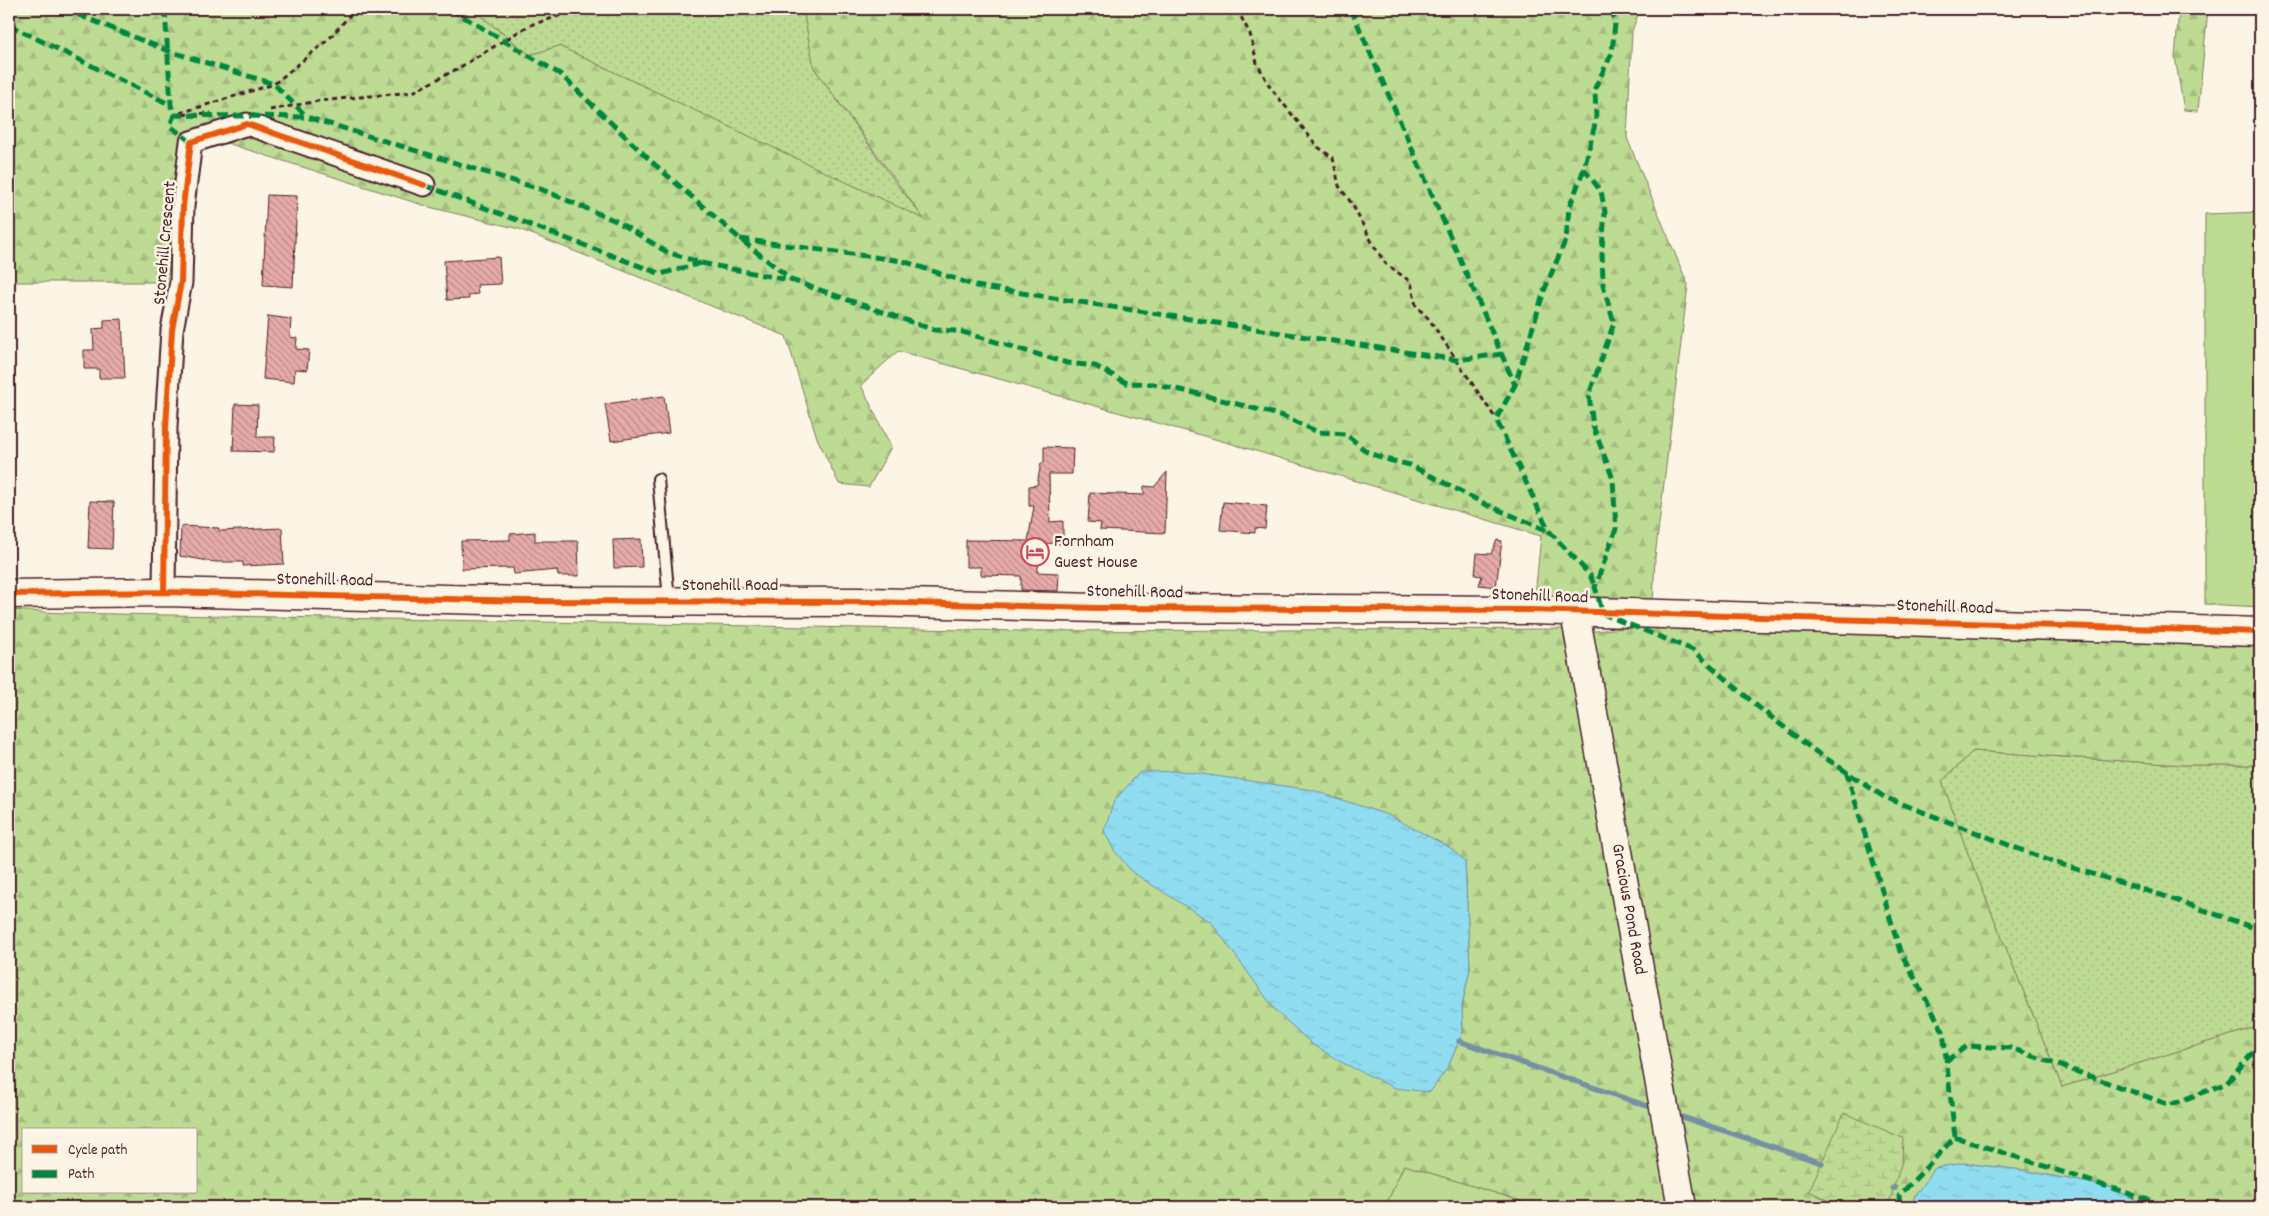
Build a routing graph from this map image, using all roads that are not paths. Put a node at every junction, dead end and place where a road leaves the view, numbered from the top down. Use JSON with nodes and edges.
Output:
{"nodes":[{"id":1,"x":424,"y":185,"type":"dead end"},
{"id":2,"x":658,"y":479,"type":"dead end"},
{"id":3,"x":164,"y":592,"type":"junction"},
{"id":4,"x":9,"y":594,"type":"edge"},
{"id":5,"x":669,"y":601,"type":"junction"},
{"id":6,"x":1574,"y":613,"type":"junction"},
{"id":7,"x":2260,"y":632,"type":"edge"},
{"id":8,"x":1682,"y":1207,"type":"edge"}],
"edges":[{"from":1,"to":3,"type":"street","name":"Stonehill Crescent"},
{"from":2,"to":5,"type":"lane"},
{"from":3,"to":4,"type":"street","name":"Stonehill Road"},
{"from":3,"to":5,"type":"street","name":"Stonehill Road"},
{"from":5,"to":6,"type":"street","name":"Stonehill Road"},
{"from":6,"to":7,"type":"street","name":"Stonehill Road"},
{"from":6,"to":8,"type":"street","name":"Gracious Pond Road"}]}
